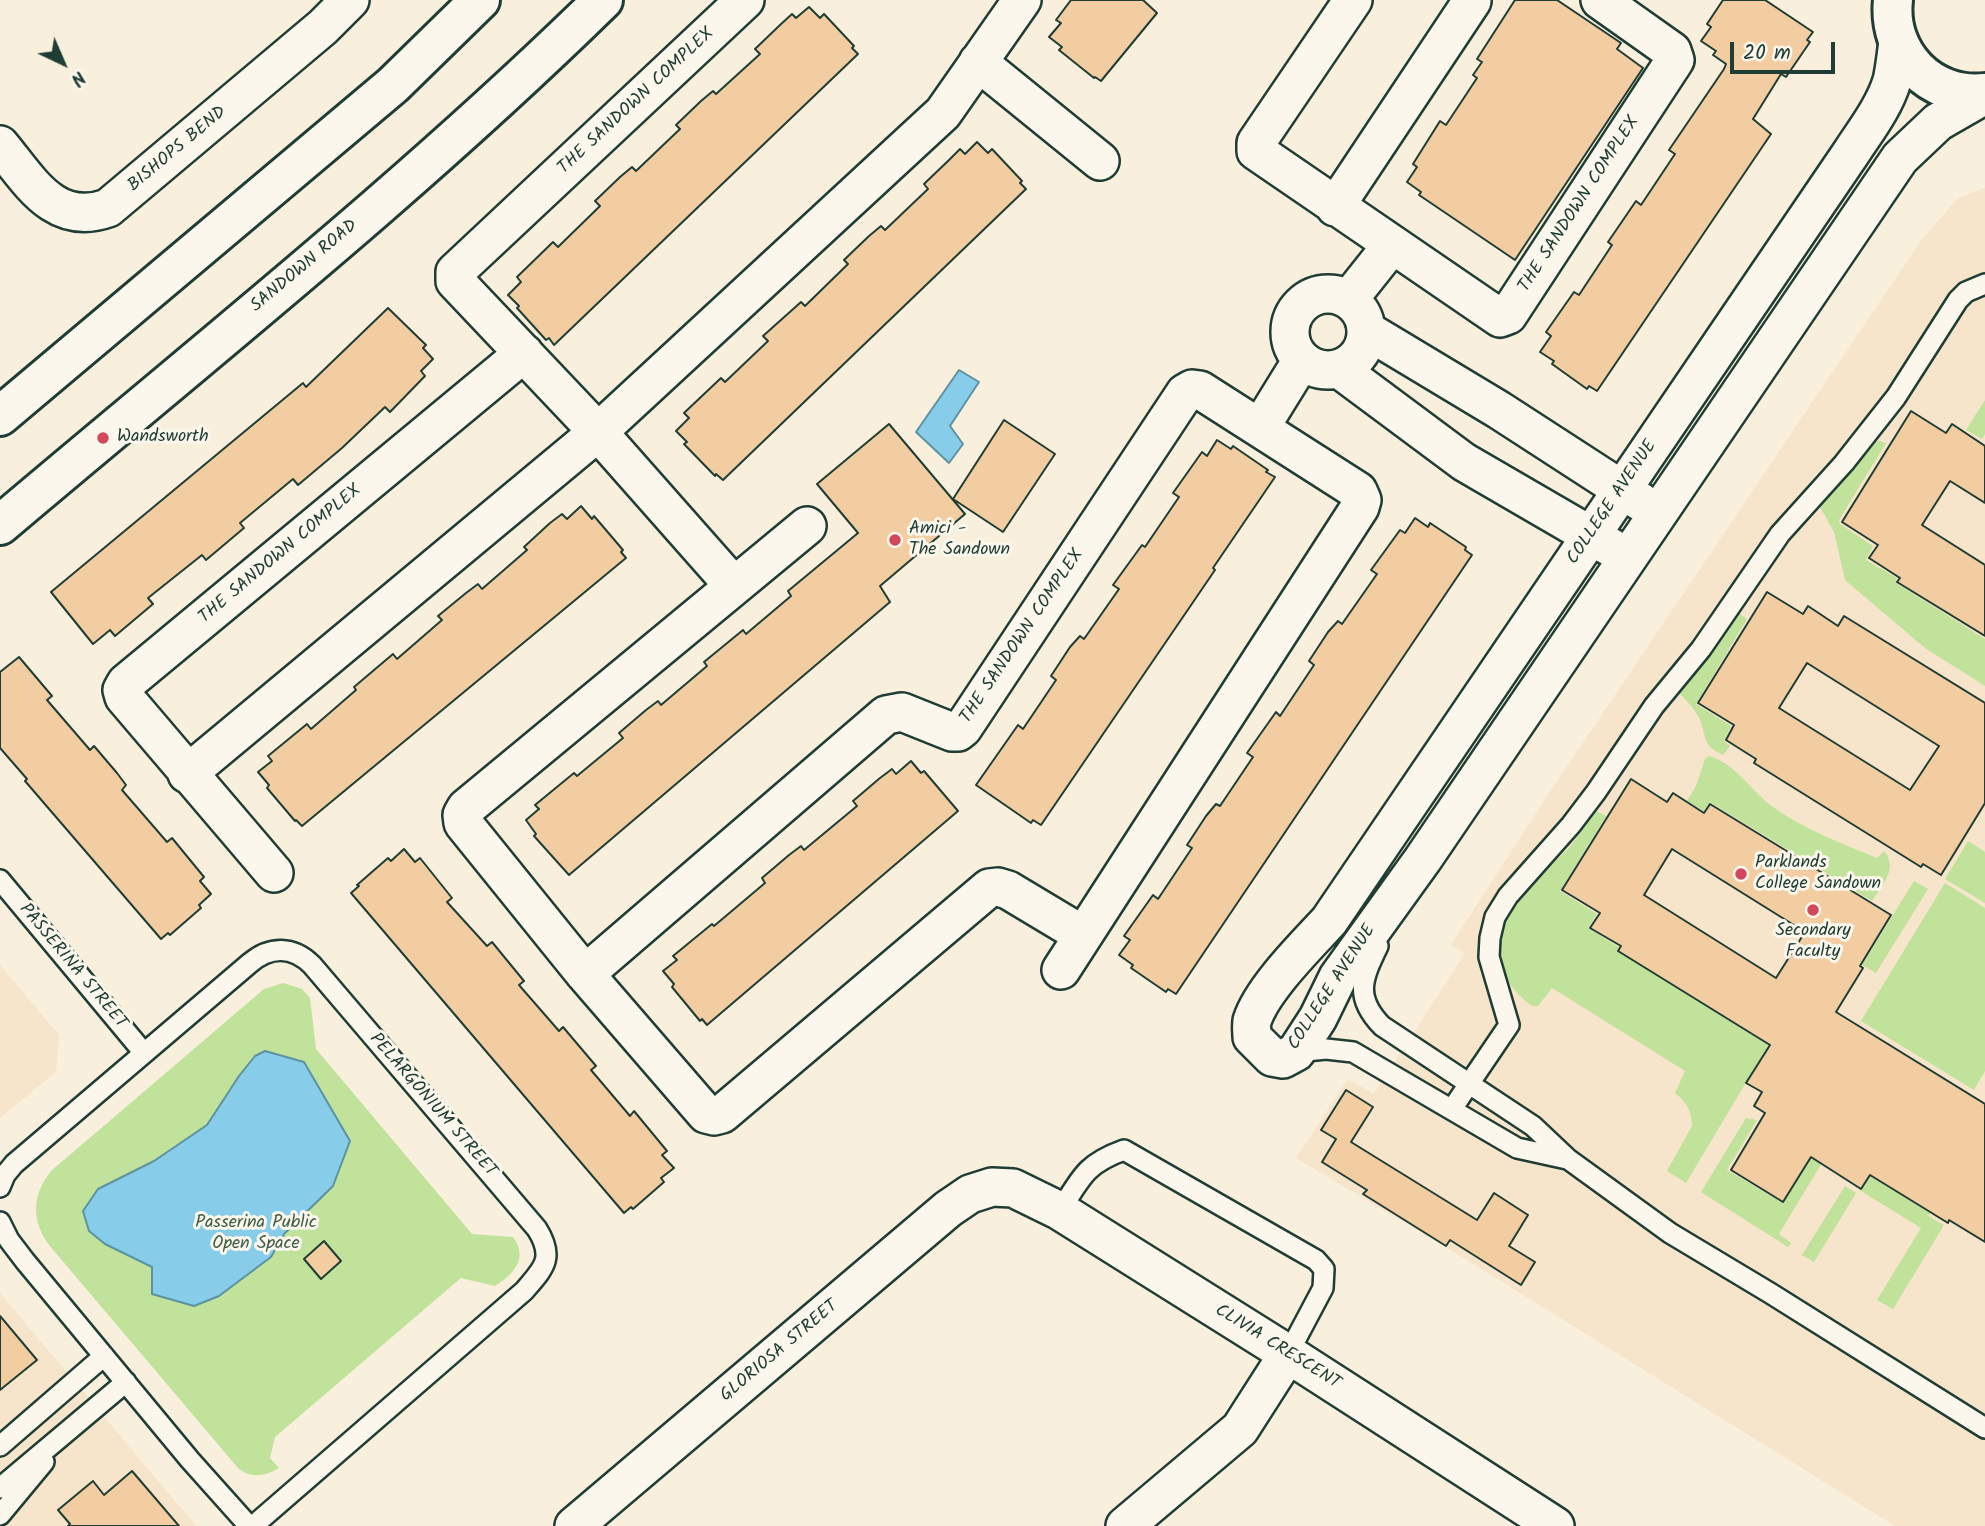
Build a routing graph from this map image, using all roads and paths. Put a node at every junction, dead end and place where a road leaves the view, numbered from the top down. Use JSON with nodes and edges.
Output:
{"nodes":[{"id":1,"x":350,"y":0,"type":"edge"},
{"id":2,"x":480,"y":0,"type":"edge"},
{"id":3,"x":603,"y":0,"type":"edge"},
{"id":4,"x":745,"y":0,"type":"edge"},
{"id":5,"x":1022,"y":0,"type":"edge"},
{"id":6,"x":1353,"y":0,"type":"edge"},
{"id":7,"x":1600,"y":0,"type":"edge"},
{"id":8,"x":1893,"y":0,"type":"edge"},
{"id":9,"x":1472,"y":1,"type":"edge"},
{"id":10,"x":1898,"y":42,"type":"junction"},
{"id":11,"x":978,"y":62,"type":"junction"},
{"id":12,"x":1985,"y":94,"type":"edge"},
{"id":13,"x":0,"y":145,"type":"edge"},
{"id":14,"x":1100,"y":161,"type":"dead end"},
{"id":15,"x":1335,"y":207,"type":"junction"},
{"id":16,"x":1392,"y":245,"type":"junction"},
{"id":17,"x":1985,"y":284,"type":"edge"},
{"id":18,"x":1358,"y":315,"type":"junction"},
{"id":19,"x":524,"y":353,"type":"junction"},
{"id":20,"x":1302,"y":360,"type":"junction"},
{"id":21,"x":1339,"y":369,"type":"junction"},
{"id":22,"x":0,"y":416,"type":"edge"},
{"id":23,"x":1260,"y":428,"type":"junction"},
{"id":24,"x":598,"y":432,"type":"junction"},
{"id":25,"x":1622,"y":489,"type":"junction"},
{"id":26,"x":1657,"y":513,"type":"junction"},
{"id":27,"x":0,"y":526,"type":"edge"},
{"id":28,"x":807,"y":526,"type":"dead end"},
{"id":29,"x":1591,"y":535,"type":"junction"},
{"id":30,"x":1628,"y":557,"type":"junction"},
{"id":31,"x":734,"y":586,"type":"junction"},
{"id":32,"x":187,"y":774,"type":"junction"},
{"id":33,"x":1423,"y":859,"type":"junction"},
{"id":34,"x":274,"y":873,"type":"dead end"},
{"id":35,"x":0,"y":880,"type":"edge"},
{"id":36,"x":1083,"y":935,"type":"junction"},
{"id":37,"x":1061,"y":970,"type":"dead end"},
{"id":38,"x":584,"y":974,"type":"junction"},
{"id":39,"x":1297,"y":1052,"type":"junction"},
{"id":40,"x":144,"y":1053,"type":"junction"},
{"id":41,"x":1471,"y":1083,"type":"junction"},
{"id":42,"x":1452,"y":1109,"type":"junction"},
{"id":43,"x":1568,"y":1159,"type":"junction"},
{"id":44,"x":0,"y":1187,"type":"edge"},
{"id":45,"x":992,"y":1187,"type":"joint"},
{"id":46,"x":1060,"y":1212,"type":"junction"},
{"id":47,"x":0,"y":1222,"type":"edge"},
{"id":48,"x":1288,"y":1354,"type":"junction"},
{"id":49,"x":104,"y":1356,"type":"junction"},
{"id":50,"x":126,"y":1382,"type":"junction"},
{"id":51,"x":1985,"y":1428,"type":"edge"},
{"id":52,"x":69,"y":1430,"type":"junction"},
{"id":53,"x":0,"y":1446,"type":"edge"},
{"id":54,"x":0,"y":1488,"type":"edge"},
{"id":55,"x":0,"y":1515,"type":"edge"},
{"id":56,"x":251,"y":1526,"type":"edge"},
{"id":57,"x":574,"y":1526,"type":"edge"},
{"id":58,"x":1125,"y":1526,"type":"edge"},
{"id":59,"x":1555,"y":1526,"type":"edge"}],
"edges":[{"from":1,"to":13,"type":"street","name":"BISHOPS BEND"},
{"from":2,"to":22,"type":"main road"},
{"from":3,"to":27,"type":"main road","name":"SANDOWN ROAD"},
{"from":4,"to":19,"type":"street","name":"THE SANDOWN COMPLEX"},
{"from":5,"to":11,"type":"street"},
{"from":6,"to":15,"type":"street","name":"THE SANDOWN COMPLEX"},
{"from":7,"to":16,"type":"street","name":"THE SANDOWN COMPLEX"},
{"from":8,"to":10,"type":"main road"},
{"from":9,"to":15,"type":"street"},
{"from":10,"to":12,"type":"main road"},
{"from":10,"to":25,"type":"street","name":"COLLEGE AVENUE"},
{"from":11,"to":14,"type":"street"},
{"from":11,"to":24,"type":"street"},
{"from":12,"to":26,"type":"street","name":"COLLEGE AVENUE"},
{"from":15,"to":16,"type":"street","name":"THE SANDOWN COMPLEX"},
{"from":16,"to":18,"type":"street"},
{"from":17,"to":41,"type":"lane"},
{"from":18,"to":20,"type":"street"},
{"from":18,"to":21,"type":"street"},
{"from":18,"to":25,"type":"street"},
{"from":19,"to":24,"type":"street","name":"THE SANDOWN COMPLEX"},
{"from":19,"to":32,"type":"street","name":"THE SANDOWN COMPLEX"},
{"from":20,"to":21,"type":"street"},
{"from":20,"to":23,"type":"street"},
{"from":21,"to":29,"type":"street"},
{"from":23,"to":36,"type":"street","name":"THE SANDOWN COMPLEX"},
{"from":23,"to":38,"type":"street","name":"THE SANDOWN COMPLEX"},
{"from":24,"to":31,"type":"street","name":"THE SANDOWN COMPLEX"},
{"from":24,"to":32,"type":"street"},
{"from":25,"to":26,"type":"street"},
{"from":25,"to":29,"type":"street","name":"COLLEGE AVENUE"},
{"from":26,"to":30,"type":"street","name":"COLLEGE AVENUE"},
{"from":28,"to":31,"type":"street"},
{"from":29,"to":30,"type":"street"},
{"from":29,"to":39,"type":"street","name":"COLLEGE AVENUE"},
{"from":30,"to":33,"type":"street","name":"COLLEGE AVENUE"},
{"from":31,"to":38,"type":"street"},
{"from":32,"to":34,"type":"street","name":"THE SANDOWN COMPLEX"},
{"from":33,"to":39,"type":"street","name":"COLLEGE AVENUE"},
{"from":33,"to":41,"type":"lane"},
{"from":35,"to":40,"type":"lane","name":"PASSERINA STREET"},
{"from":36,"to":37,"type":"street","name":"THE SANDOWN COMPLEX"},
{"from":36,"to":38,"type":"street"},
{"from":39,"to":42,"type":"lane"},
{"from":40,"to":44,"type":"lane","name":"PELARGONIUM STREET"},
{"from":40,"to":56,"type":"lane","name":"PELARGONIUM STREET"},
{"from":41,"to":42,"type":"lane"},
{"from":41,"to":43,"type":"lane"},
{"from":42,"to":43,"type":"lane"},
{"from":43,"to":51,"type":"lane"},
{"from":45,"to":46,"type":"street","name":"CLIVIA CRESCENT"},
{"from":45,"to":57,"type":"street","name":"GLORIOSA STREET"},
{"from":46,"to":48,"type":"street","name":"CLIVIA CRESCENT"},
{"from":46,"to":48,"type":"lane"},
{"from":47,"to":49,"type":"lane","name":"PELARGONIUM STREET"},
{"from":48,"to":58,"type":"street"},
{"from":48,"to":59,"type":"street","name":"CLIVIA CRESCENT"},
{"from":49,"to":50,"type":"lane","name":"PELARGONIUM STREET"},
{"from":49,"to":53,"type":"lane"},
{"from":50,"to":52,"type":"lane"},
{"from":50,"to":56,"type":"lane","name":"PELARGONIUM STREET"},
{"from":52,"to":54,"type":"lane"},
{"from":52,"to":55,"type":"lane"}]}
